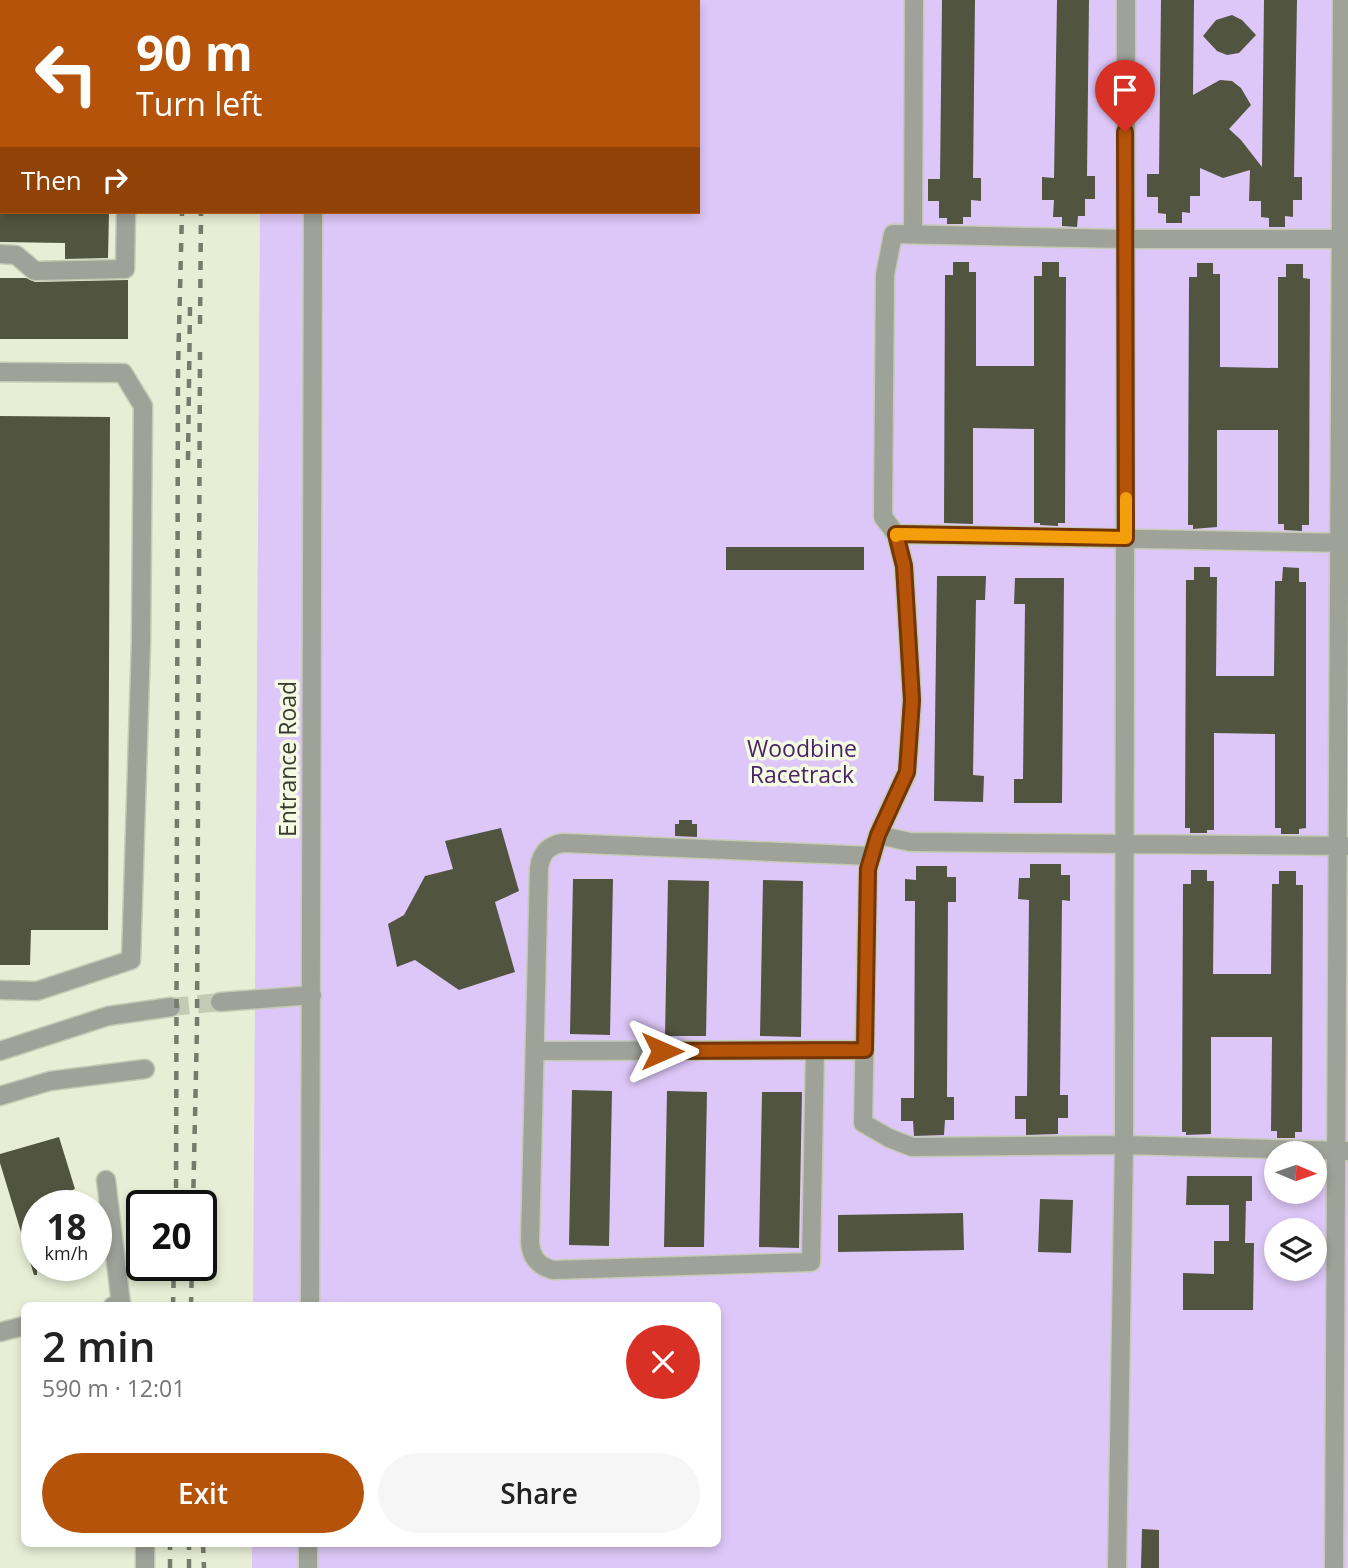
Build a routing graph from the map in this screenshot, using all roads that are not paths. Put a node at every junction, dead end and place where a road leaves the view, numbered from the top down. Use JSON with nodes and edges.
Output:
{"nodes":[{"id":1,"x":914,"y":0,"type":"edge"},
{"id":2,"x":1126,"y":0,"type":"edge"},
{"id":3,"x":1342,"y":0,"type":"edge"},
{"id":4,"x":126,"y":214,"type":"edge"},
{"id":5,"x":313,"y":214,"type":"edge"},
{"id":6,"x":913,"y":234,"type":"junction"},
{"id":7,"x":1124,"y":239,"type":"junction"},
{"id":8,"x":1345,"y":239,"type":"edge"},
{"id":9,"x":0,"y":254,"type":"edge"},
{"id":10,"x":0,"y":372,"type":"edge"},
{"id":11,"x":896,"y":534,"type":"junction"},
{"id":12,"x":1126,"y":538,"type":"junction"},
{"id":13,"x":1344,"y":543,"type":"edge"},
{"id":14,"x":878,"y":835,"type":"junction"},
{"id":15,"x":1125,"y":844,"type":"junction"},
{"id":16,"x":1343,"y":846,"type":"edge"},
{"id":17,"x":872,"y":856,"type":"junction"},
{"id":18,"x":0,"y":990,"type":"edge"},
{"id":19,"x":312,"y":995,"type":"junction"},
{"id":20,"x":220,"y":1002,"type":"tunnel mouth"},
{"id":21,"x":171,"y":1007,"type":"tunnel mouth"},
{"id":22,"x":815,"y":1050,"type":"junction"},
{"id":23,"x":865,"y":1050,"type":"junction"},
{"id":24,"x":0,"y":1051,"type":"edge"},
{"id":25,"x":535,"y":1051,"type":"junction"},
{"id":26,"x":145,"y":1069,"type":"dead end"},
{"id":27,"x":0,"y":1096,"type":"edge"},
{"id":28,"x":1124,"y":1144,"type":"junction"},
{"id":29,"x":1341,"y":1151,"type":"edge"},
{"id":30,"x":106,"y":1180,"type":"dead end"},
{"id":31,"x":118,"y":1302,"type":"edge"},
{"id":32,"x":310,"y":1302,"type":"edge"},
{"id":33,"x":21,"y":1327,"type":"edge"},
{"id":34,"x":0,"y":1332,"type":"edge"},
{"id":35,"x":1341,"y":1504,"type":"edge"},
{"id":36,"x":145,"y":1547,"type":"edge"},
{"id":37,"x":308,"y":1547,"type":"edge"},
{"id":38,"x":145,"y":1568,"type":"edge"},
{"id":39,"x":308,"y":1568,"type":"edge"},
{"id":40,"x":1117,"y":1568,"type":"edge"},
{"id":41,"x":1334,"y":1568,"type":"edge"}],
"edges":[{"from":1,"to":6,"type":"street"},
{"from":2,"to":7,"type":"street"},
{"from":3,"to":8,"type":"street"},
{"from":4,"to":9,"type":"street"},
{"from":5,"to":19,"type":"street","name":"Entrance Road"},
{"from":6,"to":7,"type":"street"},
{"from":6,"to":11,"type":"street"},
{"from":7,"to":8,"type":"street"},
{"from":7,"to":12,"type":"street"},
{"from":8,"to":13,"type":"street"},
{"from":10,"to":18,"type":"street"},
{"from":11,"to":12,"type":"street"},
{"from":11,"to":14,"type":"street"},
{"from":12,"to":13,"type":"street"},
{"from":12,"to":15,"type":"street"},
{"from":13,"to":16,"type":"street"},
{"from":14,"to":15,"type":"street"},
{"from":14,"to":17,"type":"street"},
{"from":15,"to":16,"type":"street"},
{"from":15,"to":28,"type":"street"},
{"from":16,"to":29,"type":"street"},
{"from":17,"to":23,"type":"street"},
{"from":17,"to":25,"type":"street"},
{"from":19,"to":20,"type":"street"},
{"from":19,"to":32,"type":"street","name":"Entrance Road"},
{"from":21,"to":24,"type":"street"},
{"from":22,"to":23,"type":"street"},
{"from":22,"to":25,"type":"street"},
{"from":22,"to":25,"type":"street"},
{"from":23,"to":28,"type":"street"},
{"from":26,"to":27,"type":"street"},
{"from":28,"to":29,"type":"street"},
{"from":28,"to":40,"type":"street"},
{"from":29,"to":35,"type":"street"},
{"from":30,"to":31,"type":"street"},
{"from":33,"to":34,"type":"street"},
{"from":35,"to":41,"type":"street"},
{"from":36,"to":38,"type":"street"},
{"from":37,"to":39,"type":"street"}]}
